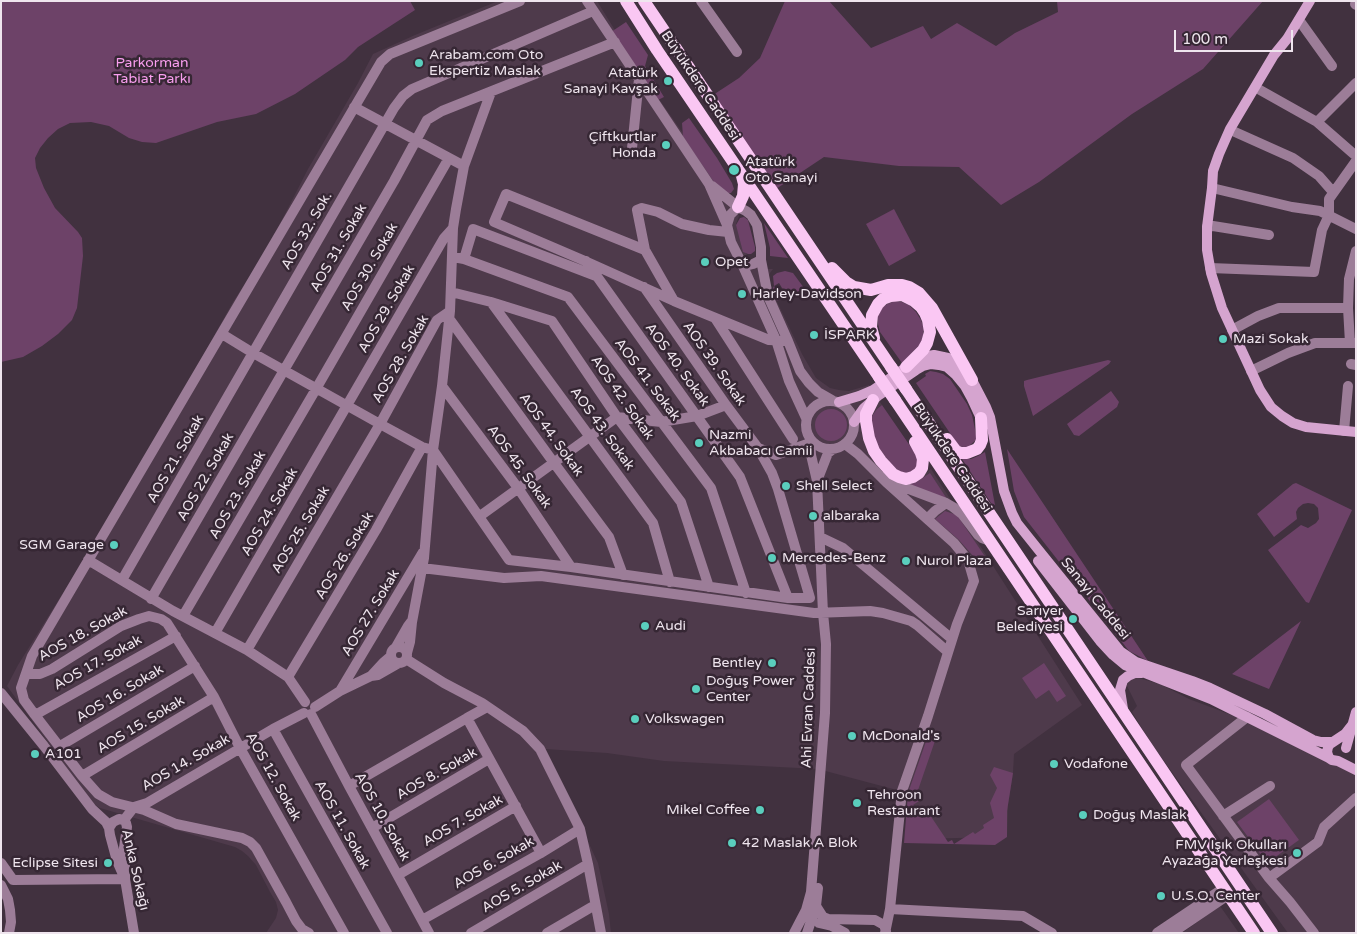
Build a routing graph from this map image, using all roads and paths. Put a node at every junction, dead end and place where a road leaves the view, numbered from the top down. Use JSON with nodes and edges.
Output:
{"nodes":[{"id":1,"x":520,"y":1,"type":"edge"},
{"id":2,"x":587,"y":1,"type":"edge"},
{"id":3,"x":626,"y":1,"type":"edge"},
{"id":4,"x":701,"y":1,"type":"edge"},
{"id":5,"x":1310,"y":1,"type":"edge"},
{"id":6,"x":644,"y":3,"type":"edge"},
{"id":7,"x":594,"y":12,"type":"junction"},
{"id":8,"x":1299,"y":20,"type":"junction"},
{"id":9,"x":1287,"y":39,"type":"junction"},
{"id":10,"x":615,"y":42,"type":"junction"},
{"id":11,"x":737,"y":52,"type":"dead end"},
{"id":12,"x":1332,"y":66,"type":"dead end"},
{"id":13,"x":639,"y":79,"type":"junction"},
{"id":14,"x":1356,"y":83,"type":"edge"},
{"id":15,"x":1260,"y":90,"type":"junction"},
{"id":16,"x":490,"y":92,"type":"junction"},
{"id":17,"x":354,"y":107,"type":"junction"},
{"id":18,"x":1317,"y":122,"type":"junction"},
{"id":19,"x":385,"y":124,"type":"junction"},
{"id":20,"x":1232,"y":131,"type":"junction"},
{"id":21,"x":416,"y":141,"type":"junction"},
{"id":22,"x":632,"y":148,"type":"dead end"},
{"id":23,"x":1356,"y":156,"type":"edge"},
{"id":24,"x":448,"y":158,"type":"junction"},
{"id":25,"x":1356,"y":161,"type":"edge"},
{"id":26,"x":464,"y":166,"type":"junction"},
{"id":27,"x":742,"y":176,"type":"junction"},
{"id":28,"x":709,"y":184,"type":"junction"},
{"id":29,"x":1212,"y":188,"type":"junction"},
{"id":30,"x":1334,"y":192,"type":"junction"},
{"id":31,"x":738,"y":208,"type":"junction"},
{"id":32,"x":1328,"y":214,"type":"junction"},
{"id":33,"x":453,"y":228,"type":"junction"},
{"id":34,"x":727,"y":228,"type":"junction"},
{"id":35,"x":1207,"y":228,"type":"junction"},
{"id":36,"x":1356,"y":228,"type":"edge"},
{"id":37,"x":1268,"y":234,"type":"dead end"},
{"id":38,"x":645,"y":250,"type":"junction"},
{"id":39,"x":1356,"y":251,"type":"edge"},
{"id":40,"x":817,"y":257,"type":"junction"},
{"id":41,"x":458,"y":258,"type":"junction"},
{"id":42,"x":761,"y":260,"type":"junction"},
{"id":43,"x":585,"y":261,"type":"junction"},
{"id":44,"x":742,"y":264,"type":"junction"},
{"id":45,"x":1210,"y":268,"type":"junction"},
{"id":46,"x":596,"y":276,"type":"junction"},
{"id":47,"x":644,"y":287,"type":"junction"},
{"id":48,"x":451,"y":292,"type":"junction"},
{"id":49,"x":491,"y":302,"type":"junction"},
{"id":50,"x":674,"y":302,"type":"junction"},
{"id":51,"x":1348,"y":308,"type":"junction"},
{"id":52,"x":449,"y":314,"type":"junction"},
{"id":53,"x":715,"y":318,"type":"junction"},
{"id":54,"x":1232,"y":330,"type":"junction"},
{"id":55,"x":222,"y":334,"type":"junction"},
{"id":56,"x":776,"y":340,"type":"junction"},
{"id":57,"x":788,"y":342,"type":"junction"},
{"id":58,"x":1353,"y":343,"type":"edge"},
{"id":59,"x":879,"y":350,"type":"junction"},
{"id":60,"x":253,"y":353,"type":"junction"},
{"id":61,"x":906,"y":367,"type":"junction"},
{"id":62,"x":284,"y":369,"type":"junction"},
{"id":63,"x":1251,"y":371,"type":"junction"},
{"id":64,"x":972,"y":380,"type":"junction"},
{"id":65,"x":442,"y":386,"type":"junction"},
{"id":66,"x":1348,"y":386,"type":"dead end"},
{"id":67,"x":316,"y":389,"type":"junction"},
{"id":68,"x":874,"y":400,"type":"junction"},
{"id":69,"x":835,"y":401,"type":"junction"},
{"id":70,"x":726,"y":405,"type":"junction"},
{"id":71,"x":348,"y":406,"type":"junction"},
{"id":72,"x":697,"y":416,"type":"junction"},
{"id":73,"x":906,"y":416,"type":"junction"},
{"id":74,"x":617,"y":417,"type":"junction"},
{"id":75,"x":981,"y":418,"type":"junction"},
{"id":76,"x":806,"y":420,"type":"junction"},
{"id":77,"x":661,"y":422,"type":"junction"},
{"id":78,"x":854,"y":422,"type":"junction"},
{"id":79,"x":928,"y":423,"type":"junction"},
{"id":80,"x":380,"y":424,"type":"junction"},
{"id":81,"x":1344,"y":431,"type":"junction"},
{"id":82,"x":1356,"y":432,"type":"edge"},
{"id":83,"x":590,"y":436,"type":"junction"},
{"id":84,"x":793,"y":439,"type":"junction"},
{"id":85,"x":810,"y":441,"type":"junction"},
{"id":86,"x":845,"y":444,"type":"junction"},
{"id":87,"x":428,"y":448,"type":"junction"},
{"id":88,"x":758,"y":448,"type":"junction"},
{"id":89,"x":833,"y":449,"type":"junction"},
{"id":90,"x":786,"y":451,"type":"junction"},
{"id":91,"x":776,"y":455,"type":"junction"},
{"id":92,"x":554,"y":463,"type":"junction"},
{"id":93,"x":868,"y":463,"type":"junction"},
{"id":94,"x":772,"y":473,"type":"junction"},
{"id":95,"x":817,"y":481,"type":"junction"},
{"id":96,"x":518,"y":488,"type":"junction"},
{"id":97,"x":946,"y":503,"type":"junction"},
{"id":98,"x":480,"y":516,"type":"junction"},
{"id":99,"x":927,"y":519,"type":"junction"},
{"id":100,"x":820,"y":537,"type":"junction"},
{"id":101,"x":990,"y":541,"type":"junction"},
{"id":102,"x":425,"y":548,"type":"junction"},
{"id":103,"x":88,"y":560,"type":"junction"},
{"id":104,"x":571,"y":567,"type":"junction"},
{"id":105,"x":422,"y":568,"type":"junction"},
{"id":106,"x":623,"y":575,"type":"junction"},
{"id":107,"x":122,"y":580,"type":"junction"},
{"id":108,"x":670,"y":582,"type":"junction"},
{"id":109,"x":709,"y":588,"type":"junction"},
{"id":110,"x":746,"y":593,"type":"junction"},
{"id":111,"x":788,"y":598,"type":"junction"},
{"id":112,"x":152,"y":599,"type":"junction"},
{"id":113,"x":826,"y":613,"type":"junction"},
{"id":114,"x":183,"y":616,"type":"junction"},
{"id":115,"x":215,"y":633,"type":"junction"},
{"id":116,"x":176,"y":636,"type":"junction"},
{"id":117,"x":952,"y":639,"type":"junction"},
{"id":118,"x":246,"y":650,"type":"junction"},
{"id":119,"x":948,"y":652,"type":"junction"},
{"id":120,"x":400,"y":656,"type":"junction"},
{"id":121,"x":195,"y":666,"type":"junction"},
{"id":122,"x":26,"y":672,"type":"junction"},
{"id":123,"x":1147,"y":674,"type":"junction"},
{"id":124,"x":288,"y":677,"type":"junction"},
{"id":125,"x":340,"y":691,"type":"junction"},
{"id":126,"x":1,"y":693,"type":"edge"},
{"id":127,"x":214,"y":697,"type":"junction"},
{"id":128,"x":487,"y":707,"type":"junction"},
{"id":129,"x":309,"y":709,"type":"junction"},
{"id":130,"x":1124,"y":712,"type":"junction"},
{"id":131,"x":1356,"y":712,"type":"edge"},
{"id":132,"x":35,"y":715,"type":"junction"},
{"id":133,"x":1247,"y":717,"type":"junction"},
{"id":134,"x":467,"y":718,"type":"junction"},
{"id":135,"x":1354,"y":723,"type":"edge"},
{"id":136,"x":273,"y":730,"type":"junction"},
{"id":137,"x":1334,"y":742,"type":"junction"},
{"id":138,"x":60,"y":746,"type":"junction"},
{"id":139,"x":240,"y":748,"type":"junction"},
{"id":140,"x":1346,"y":748,"type":"junction"},
{"id":141,"x":490,"y":759,"type":"junction"},
{"id":142,"x":1334,"y":759,"type":"junction"},
{"id":143,"x":1356,"y":770,"type":"edge"},
{"id":144,"x":82,"y":776,"type":"junction"},
{"id":145,"x":349,"y":786,"type":"junction"},
{"id":146,"x":1270,"y":786,"type":"dead end"},
{"id":147,"x":1356,"y":798,"type":"edge"},
{"id":148,"x":516,"y":806,"type":"junction"},
{"id":149,"x":134,"y":807,"type":"junction"},
{"id":150,"x":1223,"y":816,"type":"junction"},
{"id":151,"x":122,"y":820,"type":"junction"},
{"id":152,"x":110,"y":828,"type":"junction"},
{"id":153,"x":372,"y":828,"type":"junction"},
{"id":154,"x":580,"y":829,"type":"junction"},
{"id":155,"x":541,"y":853,"type":"junction"},
{"id":156,"x":1,"y":863,"type":"edge"},
{"id":157,"x":588,"y":864,"type":"junction"},
{"id":158,"x":398,"y":875,"type":"junction"},
{"id":159,"x":1269,"y":878,"type":"junction"},
{"id":160,"x":124,"y":879,"type":"junction"},
{"id":161,"x":1,"y":885,"type":"edge"},
{"id":162,"x":1226,"y":891,"type":"junction"},
{"id":163,"x":1,"y":902,"type":"edge"},
{"id":164,"x":595,"y":905,"type":"junction"},
{"id":165,"x":816,"y":906,"type":"junction"},
{"id":166,"x":890,"y":909,"type":"junction"},
{"id":167,"x":422,"y":920,"type":"junction"},
{"id":168,"x":808,"y":930,"type":"edge"},
{"id":169,"x":886,"y":932,"type":"edge"},
{"id":170,"x":4,"y":933,"type":"edge"},
{"id":171,"x":9,"y":933,"type":"edge"},
{"id":172,"x":134,"y":933,"type":"edge"},
{"id":173,"x":309,"y":933,"type":"edge"},
{"id":174,"x":344,"y":933,"type":"edge"},
{"id":175,"x":387,"y":933,"type":"edge"},
{"id":176,"x":429,"y":933,"type":"edge"},
{"id":177,"x":470,"y":933,"type":"edge"},
{"id":178,"x":547,"y":933,"type":"edge"},
{"id":179,"x":601,"y":933,"type":"edge"},
{"id":180,"x":794,"y":933,"type":"edge"},
{"id":181,"x":845,"y":933,"type":"edge"},
{"id":182,"x":1052,"y":933,"type":"edge"},
{"id":183,"x":1157,"y":933,"type":"edge"},
{"id":184,"x":1172,"y":933,"type":"edge"},
{"id":185,"x":1254,"y":933,"type":"edge"},
{"id":186,"x":1272,"y":933,"type":"edge"},
{"id":187,"x":1314,"y":933,"type":"edge"}],
"edges":[{"from":1,"to":17,"type":"street"},
{"from":2,"to":7,"type":"street"},
{"from":3,"to":27,"type":"main road","name":"Büyükdere Caddesi"},
{"from":4,"to":11,"type":"street"},
{"from":5,"to":8,"type":"street"},
{"from":6,"to":40,"type":"main road","name":"Büyükdere Caddesi"},
{"from":7,"to":10,"type":"street"},
{"from":7,"to":19,"type":"street","name":"AOS 32. Sok."},
{"from":8,"to":9,"type":"street"},
{"from":8,"to":12,"type":"street"},
{"from":9,"to":15,"type":"street"},
{"from":9,"to":20,"type":"street"},
{"from":10,"to":13,"type":"street"},
{"from":10,"to":16,"type":"street","name":"AOS 31. Sokak"},
{"from":13,"to":22,"type":"street"},
{"from":13,"to":28,"type":"street"},
{"from":14,"to":18,"type":"street"},
{"from":15,"to":18,"type":"street"},
{"from":15,"to":20,"type":"street"},
{"from":16,"to":21,"type":"street","name":"AOS 31. Sokak"},
{"from":16,"to":26,"type":"street"},
{"from":17,"to":19,"type":"street"},
{"from":17,"to":55,"type":"street"},
{"from":18,"to":23,"type":"street"},
{"from":19,"to":21,"type":"street"},
{"from":19,"to":60,"type":"street","name":"AOS 32. Sok."},
{"from":20,"to":29,"type":"street"},
{"from":20,"to":30,"type":"street"},
{"from":21,"to":24,"type":"street"},
{"from":21,"to":62,"type":"street","name":"AOS 31. Sokak"},
{"from":24,"to":26,"type":"street"},
{"from":24,"to":67,"type":"street","name":"AOS 30. Sokak"},
{"from":25,"to":30,"type":"street"},
{"from":26,"to":33,"type":"street"},
{"from":27,"to":31,"type":"main road"},
{"from":27,"to":73,"type":"main road","name":"Büyükdere Caddesi","bridge":true},
{"from":28,"to":31,"type":"street"},
{"from":28,"to":34,"type":"street"},
{"from":29,"to":32,"type":"street"},
{"from":29,"to":35,"type":"street"},
{"from":30,"to":32,"type":"street"},
{"from":31,"to":34,"type":"street"},
{"from":31,"to":42,"type":"street"},
{"from":32,"to":36,"type":"street"},
{"from":32,"to":45,"type":"street"},
{"from":33,"to":41,"type":"street"},
{"from":33,"to":71,"type":"street","name":"AOS 29. Sokak"},
{"from":34,"to":38,"type":"street"},
{"from":34,"to":44,"type":"street"},
{"from":35,"to":37,"type":"street"},
{"from":35,"to":45,"type":"street"},
{"from":38,"to":43,"type":"street"},
{"from":38,"to":50,"type":"street"},
{"from":39,"to":51,"type":"street"},
{"from":40,"to":59,"type":"main road","name":"Büyükdere Caddesi"},
{"from":40,"to":64,"type":"main road"},
{"from":41,"to":46,"type":"street"},
{"from":41,"to":48,"type":"street"},
{"from":41,"to":77,"type":"street","name":"AOS 41. Sokak"},
{"from":42,"to":44,"type":"street"},
{"from":42,"to":57,"type":"street"},
{"from":43,"to":46,"type":"street","name":"AOS 40. Sokak"},
{"from":43,"to":47,"type":"street"},
{"from":44,"to":56,"type":"street"},
{"from":45,"to":54,"type":"street"},
{"from":46,"to":72,"type":"street","name":"AOS 40. Sokak"},
{"from":47,"to":50,"type":"street"},
{"from":47,"to":70,"type":"street","name":"AOS 39. Sokak"},
{"from":48,"to":49,"type":"street","name":"AOS 42. Sokak"},
{"from":48,"to":52,"type":"street"},
{"from":49,"to":74,"type":"street","name":"AOS 42. Sokak"},
{"from":49,"to":83,"type":"street","name":"AOS 43. Sokak"},
{"from":50,"to":53,"type":"street"},
{"from":51,"to":54,"type":"street"},
{"from":51,"to":58,"type":"street"},
{"from":52,"to":65,"type":"street"},
{"from":52,"to":80,"type":"street","name":"AOS 28. Sokak"},
{"from":52,"to":92,"type":"street","name":"AOS 44. Sokak"},
{"from":53,"to":56,"type":"street"},
{"from":53,"to":84,"type":"street"},
{"from":54,"to":63,"type":"street"},
{"from":55,"to":60,"type":"street"},
{"from":55,"to":103,"type":"street"},
{"from":56,"to":57,"type":"street"},
{"from":56,"to":76,"type":"street"},
{"from":57,"to":69,"type":"street"},
{"from":58,"to":63,"type":"street"},
{"from":59,"to":61,"type":"main road"},
{"from":59,"to":79,"type":"main road","name":"Büyükdere Caddesi","bridge":true},
{"from":60,"to":62,"type":"street"},
{"from":60,"to":107,"type":"street","name":"AOS 21. Sokak"},
{"from":61,"to":64,"type":"street","name":"Sanayi Caddesi"},
{"from":61,"to":69,"type":"street","name":"Sanayi Caddesi"},
{"from":62,"to":67,"type":"street"},
{"from":62,"to":112,"type":"street","name":"AOS 22. Sokak"},
{"from":63,"to":81,"type":"street"},
{"from":64,"to":137,"type":"street","name":"Sanayi Caddesi"},
{"from":65,"to":87,"type":"street"},
{"from":65,"to":96,"type":"street","name":"AOS 45. Sokak"},
{"from":66,"to":81,"type":"street"},
{"from":67,"to":71,"type":"street"},
{"from":67,"to":114,"type":"street","name":"AOS 23. Sokak"},
{"from":68,"to":73,"type":"main road"},
{"from":68,"to":75,"type":"street","name":"Sanayi Caddesi"},
{"from":68,"to":78,"type":"street","name":"Sanayi Caddesi"},
{"from":69,"to":76,"type":"street"},
{"from":69,"to":78,"type":"street"},
{"from":70,"to":72,"type":"street"},
{"from":70,"to":88,"type":"street","name":"AOS 39. Sokak"},
{"from":71,"to":80,"type":"street"},
{"from":71,"to":115,"type":"street","name":"AOS 24. Sokak"},
{"from":72,"to":77,"type":"street"},
{"from":72,"to":111,"type":"street","name":"AOS 40. Sokak"},
{"from":73,"to":101,"type":"main road","name":"Büyükdere Caddesi"},
{"from":74,"to":77,"type":"street"},
{"from":74,"to":83,"type":"street"},
{"from":74,"to":109,"type":"street","name":"AOS 42. Sokak"},
{"from":75,"to":79,"type":"main road"},
{"from":75,"to":123,"type":"street","name":"Sanayi Caddesi"},
{"from":76,"to":84,"type":"street"},
{"from":76,"to":85,"type":"street"},
{"from":77,"to":110,"type":"street","name":"AOS 41. Sokak"},
{"from":78,"to":86,"type":"street"},
{"from":79,"to":130,"type":"main road","name":"Büyükdere Caddesi"},
{"from":80,"to":87,"type":"street"},
{"from":80,"to":118,"type":"street","name":"AOS 25. Sokak"},
{"from":81,"to":82,"type":"street"},
{"from":83,"to":92,"type":"street"},
{"from":83,"to":108,"type":"street","name":"AOS 43. Sokak"},
{"from":84,"to":90,"type":"street"},
{"from":85,"to":89,"type":"street"},
{"from":85,"to":90,"type":"street"},
{"from":85,"to":95,"type":"street","name":"Ahi Evran Caddesi"},
{"from":86,"to":89,"type":"street"},
{"from":86,"to":93,"type":"street"},
{"from":87,"to":98,"type":"street"},
{"from":87,"to":102,"type":"street"},
{"from":87,"to":124,"type":"street","name":"AOS 26. Sokak"},
{"from":88,"to":91,"type":"street"},
{"from":88,"to":94,"type":"street","name":"AOS 39. Sokak"},
{"from":89,"to":95,"type":"street","name":"Ahi Evran Caddesi"},
{"from":90,"to":91,"type":"street"},
{"from":91,"to":94,"type":"street"},
{"from":92,"to":96,"type":"street"},
{"from":92,"to":106,"type":"street","name":"AOS 44. Sokak"},
{"from":93,"to":97,"type":"street"},
{"from":93,"to":99,"type":"street"},
{"from":94,"to":111,"type":"street","name":"AOS 39. Sokak"},
{"from":95,"to":100,"type":"street","name":"Ahi Evran Caddesi"},
{"from":96,"to":98,"type":"street"},
{"from":96,"to":104,"type":"street","name":"AOS 45. Sokak"},
{"from":97,"to":99,"type":"street"},
{"from":97,"to":101,"type":"street"},
{"from":98,"to":104,"type":"street"},
{"from":99,"to":117,"type":"street"},
{"from":100,"to":113,"type":"street","name":"Ahi Evran Caddesi"},
{"from":100,"to":117,"type":"street"},
{"from":101,"to":162,"type":"main road","name":"Büyükdere Caddesi"},
{"from":102,"to":105,"type":"street"},
{"from":102,"to":125,"type":"street","name":"AOS 27. Sokak"},
{"from":103,"to":107,"type":"street"},
{"from":103,"to":122,"type":"street"},
{"from":104,"to":106,"type":"street"},
{"from":105,"to":113,"type":"street"},
{"from":105,"to":120,"type":"street"},
{"from":106,"to":108,"type":"street"},
{"from":107,"to":112,"type":"street"},
{"from":108,"to":109,"type":"street"},
{"from":109,"to":110,"type":"street"},
{"from":110,"to":111,"type":"street"},
{"from":112,"to":114,"type":"street"},
{"from":113,"to":119,"type":"street"},
{"from":113,"to":165,"type":"street","name":"Ahi Evran Caddesi"},
{"from":113,"to":180,"type":"street","name":"Ahi Evran Caddesi"},
{"from":114,"to":115,"type":"street"},
{"from":115,"to":118,"type":"street"},
{"from":116,"to":121,"type":"street","name":"AOS 12. Sokak"},
{"from":116,"to":122,"type":"street","name":"AOS 18. Sokak"},
{"from":116,"to":132,"type":"street","name":"AOS 17. Sokak"},
{"from":117,"to":119,"type":"street"},
{"from":118,"to":124,"type":"street"},
{"from":119,"to":166,"type":"street"},
{"from":120,"to":125,"type":"street","name":"AOS 14. Sokak"},
{"from":120,"to":128,"type":"street"},
{"from":121,"to":127,"type":"street","name":"AOS 12. Sokak"},
{"from":121,"to":138,"type":"street","name":"AOS 16. Sokak"},
{"from":122,"to":132,"type":"street"},
{"from":123,"to":130,"type":"street"},
{"from":123,"to":133,"type":"street","name":"Sanayi Caddesi"},
{"from":124,"to":129,"type":"street","name":"AOS 10. Sokak"},
{"from":125,"to":129,"type":"street","name":"AOS 14. Sokak"},
{"from":126,"to":152,"type":"street"},
{"from":127,"to":139,"type":"street","name":"AOS 12. Sokak"},
{"from":127,"to":144,"type":"street","name":"AOS 15. Sokak"},
{"from":128,"to":134,"type":"street"},
{"from":128,"to":154,"type":"street"},
{"from":129,"to":136,"type":"street","name":"AOS 14. Sokak"},
{"from":129,"to":145,"type":"street","name":"AOS 10. Sokak"},
{"from":130,"to":186,"type":"main road","name":"Büyükdere Caddesi"},
{"from":131,"to":135,"type":"street"},
{"from":132,"to":138,"type":"street"},
{"from":133,"to":142,"type":"street","name":"Sanayi Caddesi"},
{"from":133,"to":150,"type":"street"},
{"from":134,"to":141,"type":"street"},
{"from":134,"to":145,"type":"street"},
{"from":135,"to":137,"type":"street"},
{"from":135,"to":140,"type":"street"},
{"from":136,"to":139,"type":"street","name":"AOS 14. Sokak"},
{"from":136,"to":175,"type":"street","name":"AOS 11. Sokak"},
{"from":137,"to":140,"type":"street"},
{"from":137,"to":142,"type":"street"},
{"from":138,"to":144,"type":"street"},
{"from":139,"to":149,"type":"street","name":"AOS 14. Sokak"},
{"from":139,"to":174,"type":"street","name":"AOS 12. Sokak"},
{"from":140,"to":142,"type":"street"},
{"from":141,"to":148,"type":"street"},
{"from":141,"to":153,"type":"street","name":"AOS 8. Sokak"},
{"from":142,"to":143,"type":"street","name":"Sanayi Caddesi"},
{"from":144,"to":149,"type":"street"},
{"from":145,"to":153,"type":"street","name":"AOS 10. Sokak"},
{"from":146,"to":150,"type":"street"},
{"from":147,"to":159,"type":"street"},
{"from":148,"to":155,"type":"street"},
{"from":148,"to":158,"type":"street","name":"AOS 7. Sokak"},
{"from":149,"to":151,"type":"street","name":"Anka Sokağı"},
{"from":149,"to":173,"type":"street"},
{"from":150,"to":159,"type":"street"},
{"from":151,"to":152,"type":"street","name":"Anka Sokağı"},
{"from":151,"to":160,"type":"street"},
{"from":152,"to":160,"type":"street","name":"Anka Sokağı"},
{"from":153,"to":158,"type":"street","name":"AOS 10. Sokak"},
{"from":154,"to":155,"type":"street","name":"AOS 6. Sokak"},
{"from":154,"to":157,"type":"street"},
{"from":155,"to":167,"type":"street","name":"AOS 6. Sokak"},
{"from":156,"to":160,"type":"street"},
{"from":157,"to":164,"type":"street"},
{"from":157,"to":177,"type":"street","name":"AOS 5. Sokak"},
{"from":158,"to":167,"type":"street","name":"AOS 10. Sokak"},
{"from":159,"to":187,"type":"street"},
{"from":160,"to":172,"type":"street","name":"Anka Sokağı"},
{"from":161,"to":171,"type":"street"},
{"from":162,"to":183,"type":"street"},
{"from":162,"to":184,"type":"street"},
{"from":162,"to":185,"type":"main road","name":"Büyükdere Caddesi"},
{"from":163,"to":170,"type":"street"},
{"from":164,"to":178,"type":"street"},
{"from":164,"to":179,"type":"street"},
{"from":165,"to":168,"type":"street","name":"Ahi Evran Caddesi"},
{"from":165,"to":169,"type":"street"},
{"from":166,"to":169,"type":"street"},
{"from":166,"to":182,"type":"street"},
{"from":167,"to":176,"type":"street","name":"AOS 10. Sokak"},
{"from":168,"to":181,"type":"street"}]}
